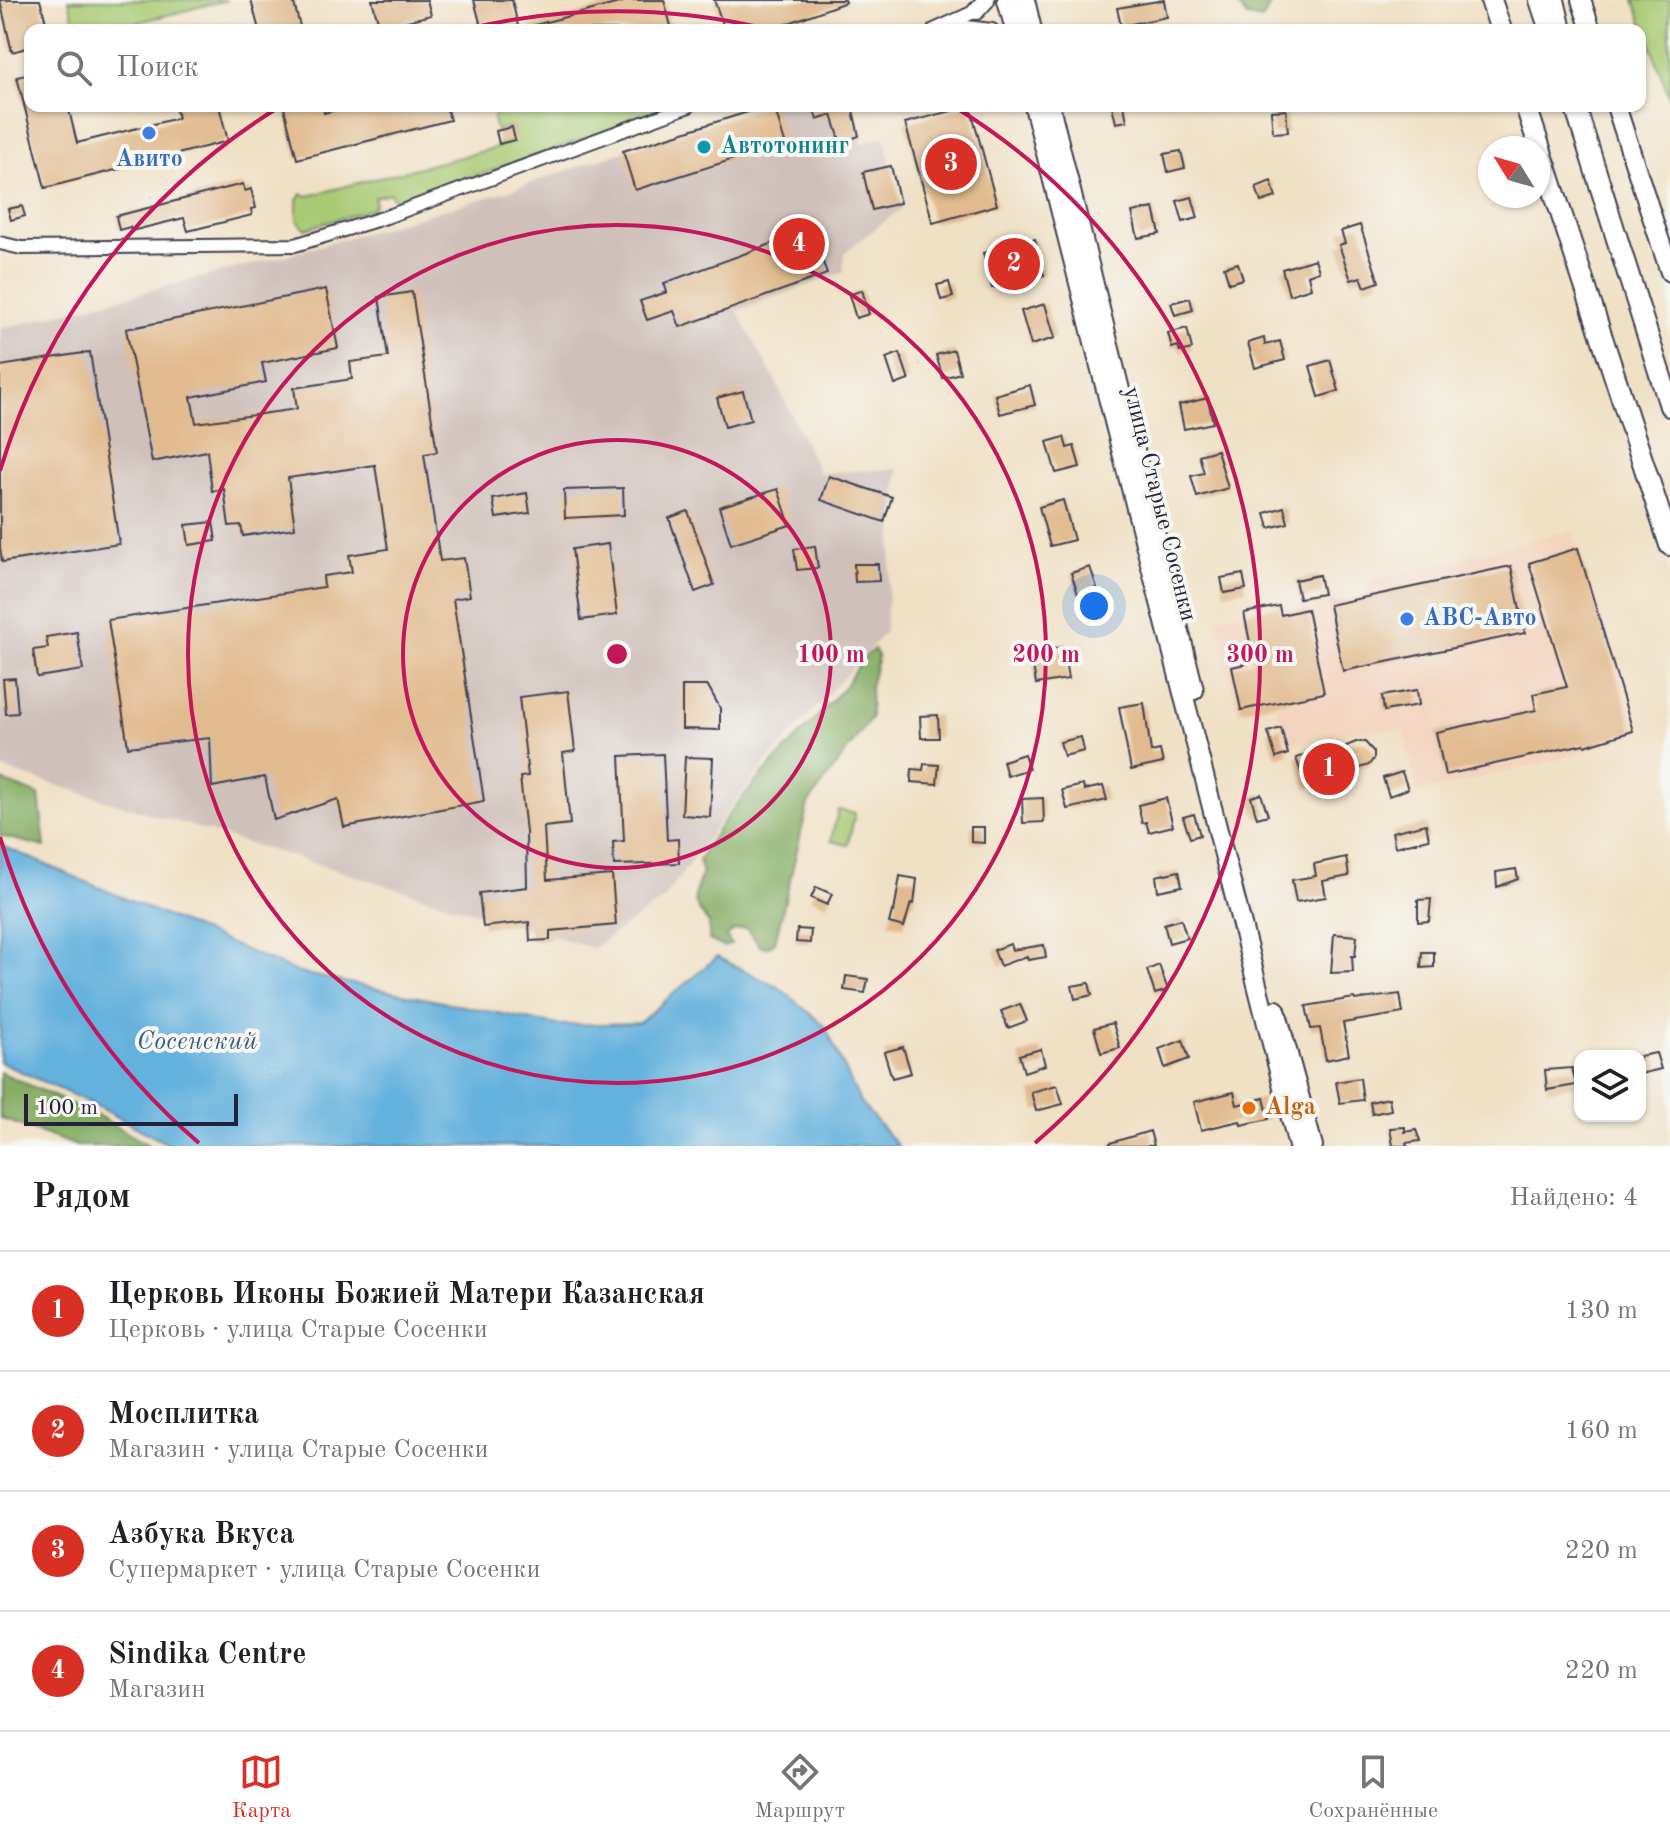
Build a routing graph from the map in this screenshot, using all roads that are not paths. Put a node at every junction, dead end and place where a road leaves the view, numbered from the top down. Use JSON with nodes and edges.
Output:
{"nodes":[{"id":1,"x":1007,"y":0,"type":"edge"},
{"id":2,"x":1025,"y":0,"type":"edge"},
{"id":3,"x":1491,"y":0,"type":"edge"},
{"id":4,"x":1540,"y":0,"type":"edge"},
{"id":5,"x":1555,"y":0,"type":"edge"},
{"id":6,"x":1581,"y":0,"type":"edge"},
{"id":7,"x":981,"y":4,"type":"edge"},
{"id":8,"x":951,"y":24,"type":"edge"},
{"id":9,"x":1013,"y":24,"type":"edge"},
{"id":10,"x":1031,"y":24,"type":"edge"},
{"id":11,"x":1499,"y":24,"type":"edge"},
{"id":12,"x":1548,"y":24,"type":"edge"},
{"id":13,"x":1561,"y":24,"type":"edge"},
{"id":14,"x":1589,"y":24,"type":"edge"},
{"id":15,"x":673,"y":112,"type":"edge"},
{"id":16,"x":1036,"y":112,"type":"edge"},
{"id":17,"x":1051,"y":112,"type":"edge"},
{"id":18,"x":1528,"y":112,"type":"edge"},
{"id":19,"x":1579,"y":112,"type":"edge"},
{"id":20,"x":1618,"y":112,"type":"edge"},
{"id":21,"x":0,"y":243,"type":"edge"},
{"id":22,"x":1670,"y":272,"type":"edge"},
{"id":23,"x":1670,"y":406,"type":"edge"},
{"id":24,"x":1670,"y":545,"type":"edge"},
{"id":25,"x":1298,"y":1146,"type":"edge"},
{"id":26,"x":1313,"y":1146,"type":"edge"}],
"edges":[{"from":1,"to":9,"type":"main road"},
{"from":2,"to":10,"type":"main road"},
{"from":3,"to":11,"type":"highway"},
{"from":4,"to":12,"type":"highway"},
{"from":5,"to":13,"type":"main road"},
{"from":6,"to":14,"type":"main road"},
{"from":7,"to":8,"type":"street"},
{"from":15,"to":21,"type":"street"},
{"from":16,"to":25,"type":"main road","name":"улица Старые Сосенки"},
{"from":17,"to":26,"type":"main road","name":"улица Старые Сосенки"},
{"from":18,"to":24,"type":"highway"},
{"from":19,"to":23,"type":"highway"},
{"from":20,"to":22,"type":"main road"}]}
